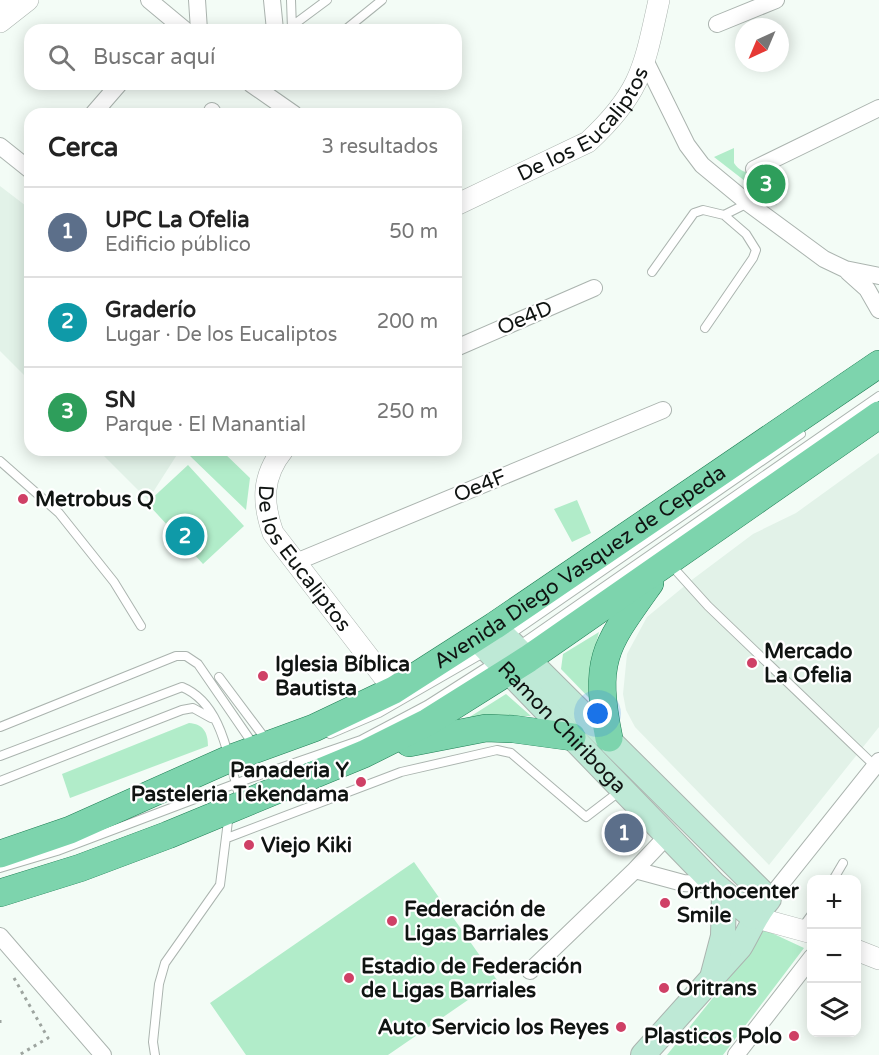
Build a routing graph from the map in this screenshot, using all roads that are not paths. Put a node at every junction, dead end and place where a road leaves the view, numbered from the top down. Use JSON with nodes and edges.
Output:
{"nodes":[{"id":1,"x":28,"y":0,"type":"edge"},
{"id":2,"x":149,"y":0,"type":"edge"},
{"id":3,"x":197,"y":0,"type":"edge"},
{"id":4,"x":272,"y":0,"type":"edge"},
{"id":5,"x":291,"y":0,"type":"edge"},
{"id":6,"x":327,"y":0,"type":"edge"},
{"id":7,"x":382,"y":0,"type":"edge"},
{"id":8,"x":659,"y":0,"type":"edge"},
{"id":9,"x":776,"y":0,"type":"edge"},
{"id":10,"x":0,"y":22,"type":"edge"},
{"id":11,"x":178,"y":24,"type":"edge"},
{"id":12,"x":199,"y":24,"type":"edge"},
{"id":13,"x":274,"y":24,"type":"edge"},
{"id":14,"x":292,"y":24,"type":"edge"},
{"id":15,"x":297,"y":24,"type":"edge"},
{"id":16,"x":352,"y":24,"type":"edge"},
{"id":17,"x":717,"y":24,"type":"dead end"},
{"id":18,"x":646,"y":62,"type":"junction"},
{"id":19,"x":114,"y":90,"type":"edge"},
{"id":20,"x":259,"y":90,"type":"edge"},
{"id":21,"x":276,"y":90,"type":"edge"},
{"id":22,"x":275,"y":102,"type":"junction"},
{"id":23,"x":98,"y":108,"type":"edge"},
{"id":24,"x":284,"y":108,"type":"edge"},
{"id":25,"x":879,"y":108,"type":"edge"},
{"id":26,"x":0,"y":146,"type":"edge"},
{"id":27,"x":24,"y":165,"type":"edge"},
{"id":28,"x":754,"y":169,"type":"dead end"},
{"id":29,"x":462,"y":202,"type":"edge"},
{"id":30,"x":748,"y":203,"type":"junction"},
{"id":31,"x":724,"y":215,"type":"junction"},
{"id":32,"x":845,"y":269,"type":"junction"},
{"id":33,"x":652,"y":272,"type":"dead end"},
{"id":34,"x":879,"y":276,"type":"edge"},
{"id":35,"x":594,"y":288,"type":"dead end"},
{"id":36,"x":879,"y":310,"type":"edge"},
{"id":37,"x":705,"y":328,"type":"dead end"},
{"id":38,"x":462,"y":345,"type":"edge"},
{"id":39,"x":879,"y":364,"type":"edge"},
{"id":40,"x":879,"y":396,"type":"edge"},
{"id":41,"x":663,"y":410,"type":"dead end"},
{"id":42,"x":879,"y":415,"type":"edge"},
{"id":43,"x":810,"y":427,"type":"dead end"},
{"id":44,"x":278,"y":456,"type":"edge"},
{"id":45,"x":0,"y":461,"type":"edge"},
{"id":46,"x":296,"y":562,"type":"junction"},
{"id":47,"x":664,"y":564,"type":"junction"},
{"id":48,"x":141,"y":626,"type":"dead end"},
{"id":49,"x":502,"y":650,"type":"junction"},
{"id":50,"x":219,"y":676,"type":"dead end"},
{"id":51,"x":394,"y":690,"type":"junction"},
{"id":52,"x":216,"y":722,"type":"junction"},
{"id":53,"x":0,"y":727,"type":"edge"},
{"id":54,"x":325,"y":736,"type":"dead end"},
{"id":55,"x":572,"y":737,"type":"junction"},
{"id":56,"x":609,"y":738,"type":"junction"},
{"id":57,"x":267,"y":749,"type":"junction"},
{"id":58,"x":364,"y":754,"type":"junction"},
{"id":59,"x":0,"y":756,"type":"edge"},
{"id":60,"x":877,"y":763,"type":"edge"},
{"id":61,"x":0,"y":781,"type":"edge"},
{"id":62,"x":623,"y":788,"type":"junction"},
{"id":63,"x":234,"y":789,"type":"junction"},
{"id":64,"x":668,"y":835,"type":"junction"},
{"id":65,"x":227,"y":838,"type":"junction"},
{"id":66,"x":0,"y":854,"type":"edge"},
{"id":67,"x":843,"y":863,"type":"dead end"},
{"id":68,"x":0,"y":868,"type":"edge"},
{"id":69,"x":635,"y":870,"type":"junction"},
{"id":70,"x":836,"y":875,"type":"edge"},
{"id":71,"x":720,"y":889,"type":"junction"},
{"id":72,"x":0,"y":893,"type":"edge"},
{"id":73,"x":761,"y":908,"type":"junction"},
{"id":74,"x":803,"y":926,"type":"edge"},
{"id":75,"x":0,"y":936,"type":"edge"},
{"id":76,"x":861,"y":952,"type":"edge"},
{"id":77,"x":879,"y":959,"type":"edge"},
{"id":78,"x":807,"y":963,"type":"edge"},
{"id":79,"x":530,"y":970,"type":"dead end"},
{"id":80,"x":713,"y":974,"type":"junction"},
{"id":81,"x":103,"y":1055,"type":"edge"},
{"id":82,"x":155,"y":1055,"type":"edge"},
{"id":83,"x":643,"y":1055,"type":"edge"},
{"id":84,"x":736,"y":1055,"type":"edge"}],
"edges":[{"from":1,"to":10,"type":"street"},
{"from":2,"to":11,"type":"street"},
{"from":3,"to":12,"type":"street"},
{"from":4,"to":13,"type":"street"},
{"from":5,"to":14,"type":"lane"},
{"from":6,"to":15,"type":"lane"},
{"from":7,"to":16,"type":"lane"},
{"from":8,"to":18,"type":"street","name":"De los Eucaliptos"},
{"from":9,"to":17,"type":"street"},
{"from":18,"to":29,"type":"street","name":"De los Eucaliptos"},
{"from":18,"to":30,"type":"street"},
{"from":19,"to":23,"type":"street"},
{"from":20,"to":22,"type":"street"},
{"from":21,"to":22,"type":"street"},
{"from":22,"to":24,"type":"street"},
{"from":25,"to":28,"type":"street"},
{"from":26,"to":27,"type":"street"},
{"from":30,"to":31,"type":"lane"},
{"from":30,"to":32,"type":"street"},
{"from":31,"to":33,"type":"lane"},
{"from":31,"to":37,"type":"lane"},
{"from":32,"to":34,"type":"street"},
{"from":32,"to":36,"type":"street"},
{"from":35,"to":38,"type":"street","name":"Oe4D"},
{"from":39,"to":49,"type":"main road","name":"Avenida Diego Vasquez de Cepeda"},
{"from":40,"to":49,"type":"lane"},
{"from":41,"to":46,"type":"street","name":"Oe4F"},
{"from":42,"to":47,"type":"main road","name":"Avenida Diego Vasquez de Cepeda"},
{"from":43,"to":49,"type":"lane"},
{"from":44,"to":46,"type":"street","name":"De los Eucaliptos"},
{"from":45,"to":48,"type":"lane"},
{"from":46,"to":51,"type":"street","name":"De los Eucaliptos"},
{"from":47,"to":49,"type":"main road","name":"Avenida Diego Vasquez de Cepeda"},
{"from":47,"to":56,"type":"main road"},
{"from":47,"to":60,"type":"lane"},
{"from":49,"to":51,"type":"main road","name":"Avenida Diego Vasquez de Cepeda"},
{"from":49,"to":54,"type":"lane"},
{"from":49,"to":55,"type":"main road","name":"Ramon Chiriboga"},
{"from":49,"to":56,"type":"main road","name":"Ramon Chiriboga"},
{"from":49,"to":58,"type":"main road","name":"Avenida Diego Vasquez de Cepeda"},
{"from":49,"to":63,"type":"lane"},
{"from":50,"to":57,"type":"lane"},
{"from":51,"to":57,"type":"main road","name":"Avenida Diego Vasquez de Cepeda"},
{"from":52,"to":59,"type":"lane"},
{"from":52,"to":61,"type":"lane"},
{"from":52,"to":63,"type":"lane"},
{"from":53,"to":57,"type":"lane"},
{"from":55,"to":58,"type":"main road"},
{"from":55,"to":62,"type":"main road","name":"Ramon Chiriboga"},
{"from":56,"to":73,"type":"main road","name":"Ramon Chiriboga"},
{"from":57,"to":63,"type":"main road","name":"Avenida Diego Vasquez de Cepeda"},
{"from":58,"to":63,"type":"main road","name":"Avenida Diego Vasquez de Cepeda"},
{"from":60,"to":73,"type":"street"},
{"from":62,"to":64,"type":"main road","name":"Ramon Chiriboga"},
{"from":62,"to":65,"type":"lane"},
{"from":63,"to":65,"type":"lane"},
{"from":63,"to":66,"type":"main road","name":"Avenida Diego Vasquez de Cepeda"},
{"from":63,"to":68,"type":"lane"},
{"from":63,"to":72,"type":"main road","name":"Avenida Diego Vasquez de Cepeda"},
{"from":64,"to":69,"type":"street"},
{"from":64,"to":71,"type":"main road","name":"Ramon Chiriboga"},
{"from":65,"to":82,"type":"lane"},
{"from":67,"to":70,"type":"lane"},
{"from":69,"to":71,"type":"street"},
{"from":69,"to":79,"type":"street"},
{"from":71,"to":73,"type":"main road","name":"Ramon Chiriboga"},
{"from":71,"to":80,"type":"main road"},
{"from":73,"to":74,"type":"street","name":"Ramon Chiriboga"},
{"from":73,"to":80,"type":"main road"},
{"from":75,"to":81,"type":"street"},
{"from":76,"to":77,"type":"street"},
{"from":78,"to":84,"type":"street"},
{"from":80,"to":83,"type":"main road"}]}
